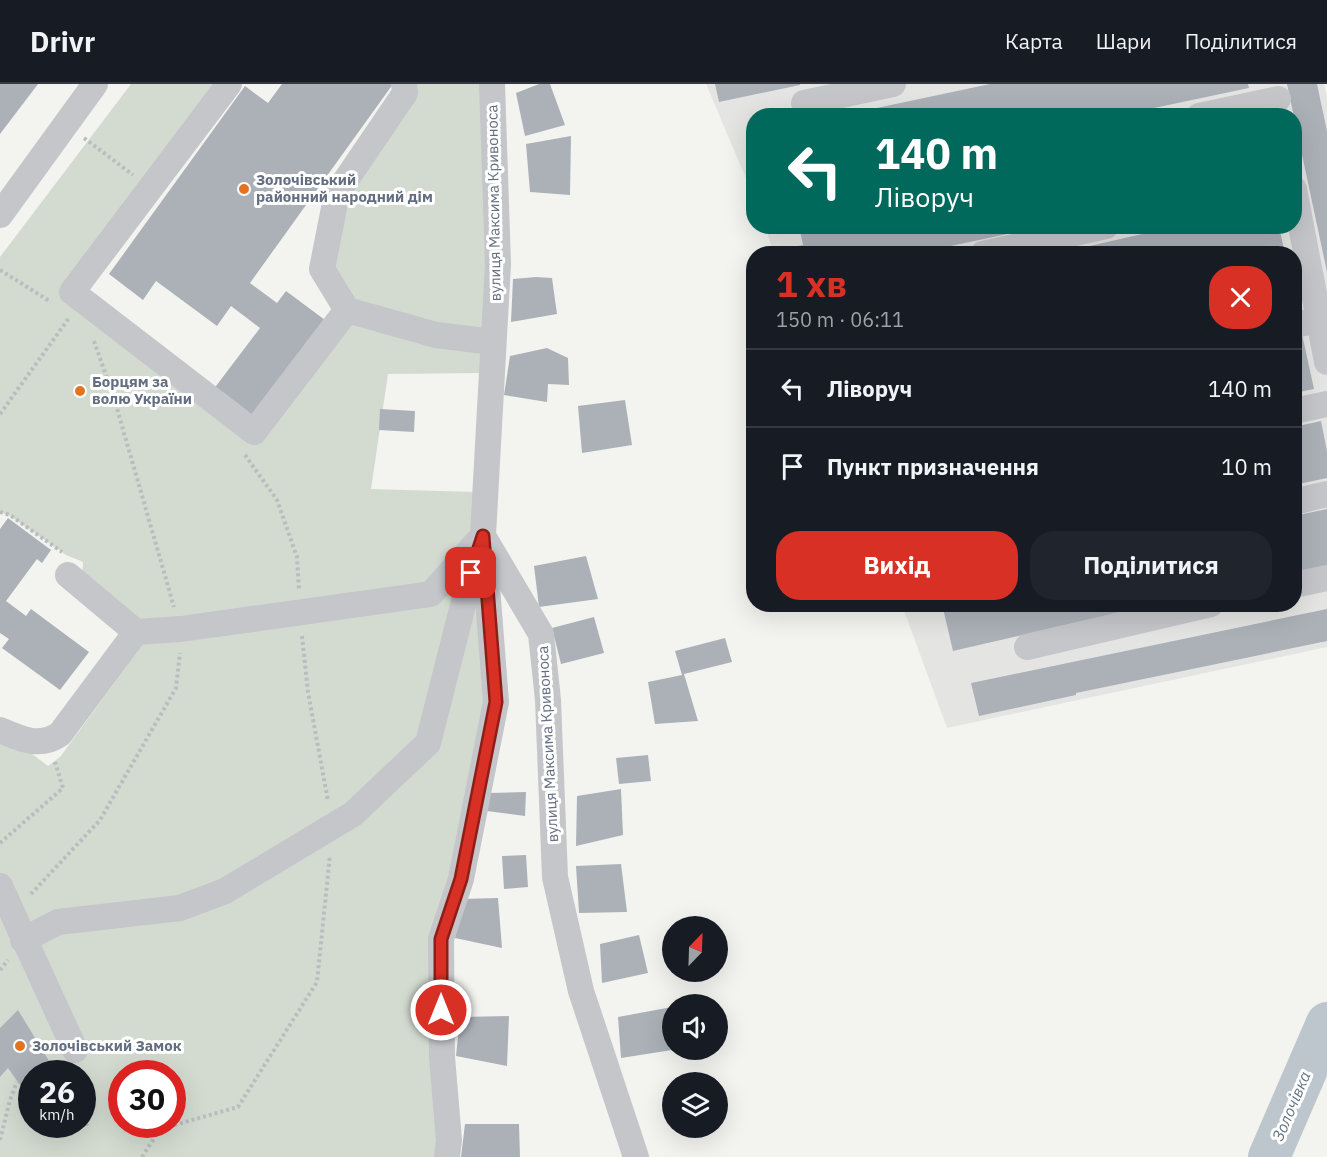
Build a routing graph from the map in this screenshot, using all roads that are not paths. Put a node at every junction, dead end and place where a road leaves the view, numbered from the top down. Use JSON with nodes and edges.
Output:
{"nodes":[{"id":1,"x":95,"y":84,"type":"edge"},
{"id":2,"x":229,"y":84,"type":"edge"},
{"id":3,"x":404,"y":84,"type":"edge"},
{"id":4,"x":492,"y":84,"type":"edge"},
{"id":5,"x":893,"y":84,"type":"edge"},
{"id":6,"x":1278,"y":100,"type":"edge"},
{"id":7,"x":804,"y":103,"type":"dead end"},
{"id":8,"x":1238,"y":108,"type":"edge"},
{"id":9,"x":0,"y":215,"type":"edge"},
{"id":10,"x":1071,"y":234,"type":"edge"},
{"id":11,"x":1018,"y":246,"type":"edge"},
{"id":12,"x":1302,"y":271,"type":"edge"},
{"id":13,"x":347,"y":310,"type":"junction"},
{"id":14,"x":1307,"y":322,"type":"edge"},
{"id":15,"x":493,"y":342,"type":"junction"},
{"id":16,"x":1327,"y":362,"type":"edge"},
{"id":17,"x":1327,"y":404,"type":"edge"},
{"id":18,"x":1302,"y":409,"type":"edge"},
{"id":19,"x":1327,"y":495,"type":"edge"},
{"id":20,"x":1302,"y":500,"type":"edge"},
{"id":21,"x":483,"y":536,"type":"junction"},
{"id":22,"x":68,"y":575,"type":"road end"},
{"id":23,"x":1327,"y":578,"type":"edge"},
{"id":24,"x":1302,"y":583,"type":"edge"},
{"id":25,"x":1177,"y":612,"type":"edge"},
{"id":26,"x":136,"y":632,"type":"junction"},
{"id":27,"x":1027,"y":647,"type":"dead end"},
{"id":28,"x":0,"y":730,"type":"edge"},
{"id":29,"x":0,"y":886,"type":"edge"},
{"id":30,"x":23,"y":940,"type":"junction"},
{"id":31,"x":75,"y":1050,"type":"dead end"},
{"id":32,"x":447,"y":1157,"type":"edge"},
{"id":33,"x":636,"y":1157,"type":"edge"}],
"edges":[{"from":1,"to":9,"type":"street"},
{"from":2,"to":13,"type":"street"},
{"from":3,"to":13,"type":"street"},
{"from":4,"to":15,"type":"street","name":"вулиця Максима Кривоноса"},
{"from":5,"to":7,"type":"street"},
{"from":6,"to":8,"type":"street"},
{"from":10,"to":11,"type":"street"},
{"from":12,"to":14,"type":"street"},
{"from":13,"to":15,"type":"street"},
{"from":14,"to":16,"type":"street"},
{"from":15,"to":21,"type":"street","name":"вулиця Максима Кривоноса"},
{"from":17,"to":18,"type":"street"},
{"from":19,"to":20,"type":"street"},
{"from":21,"to":26,"type":"street"},
{"from":21,"to":30,"type":"street"},
{"from":21,"to":32,"type":"street"},
{"from":21,"to":33,"type":"street","name":"вулиця Максима Кривоноса"},
{"from":22,"to":26,"type":"street"},
{"from":23,"to":24,"type":"street"},
{"from":25,"to":27,"type":"street"},
{"from":26,"to":28,"type":"street"},
{"from":29,"to":30,"type":"street"},
{"from":30,"to":31,"type":"street"}]}
